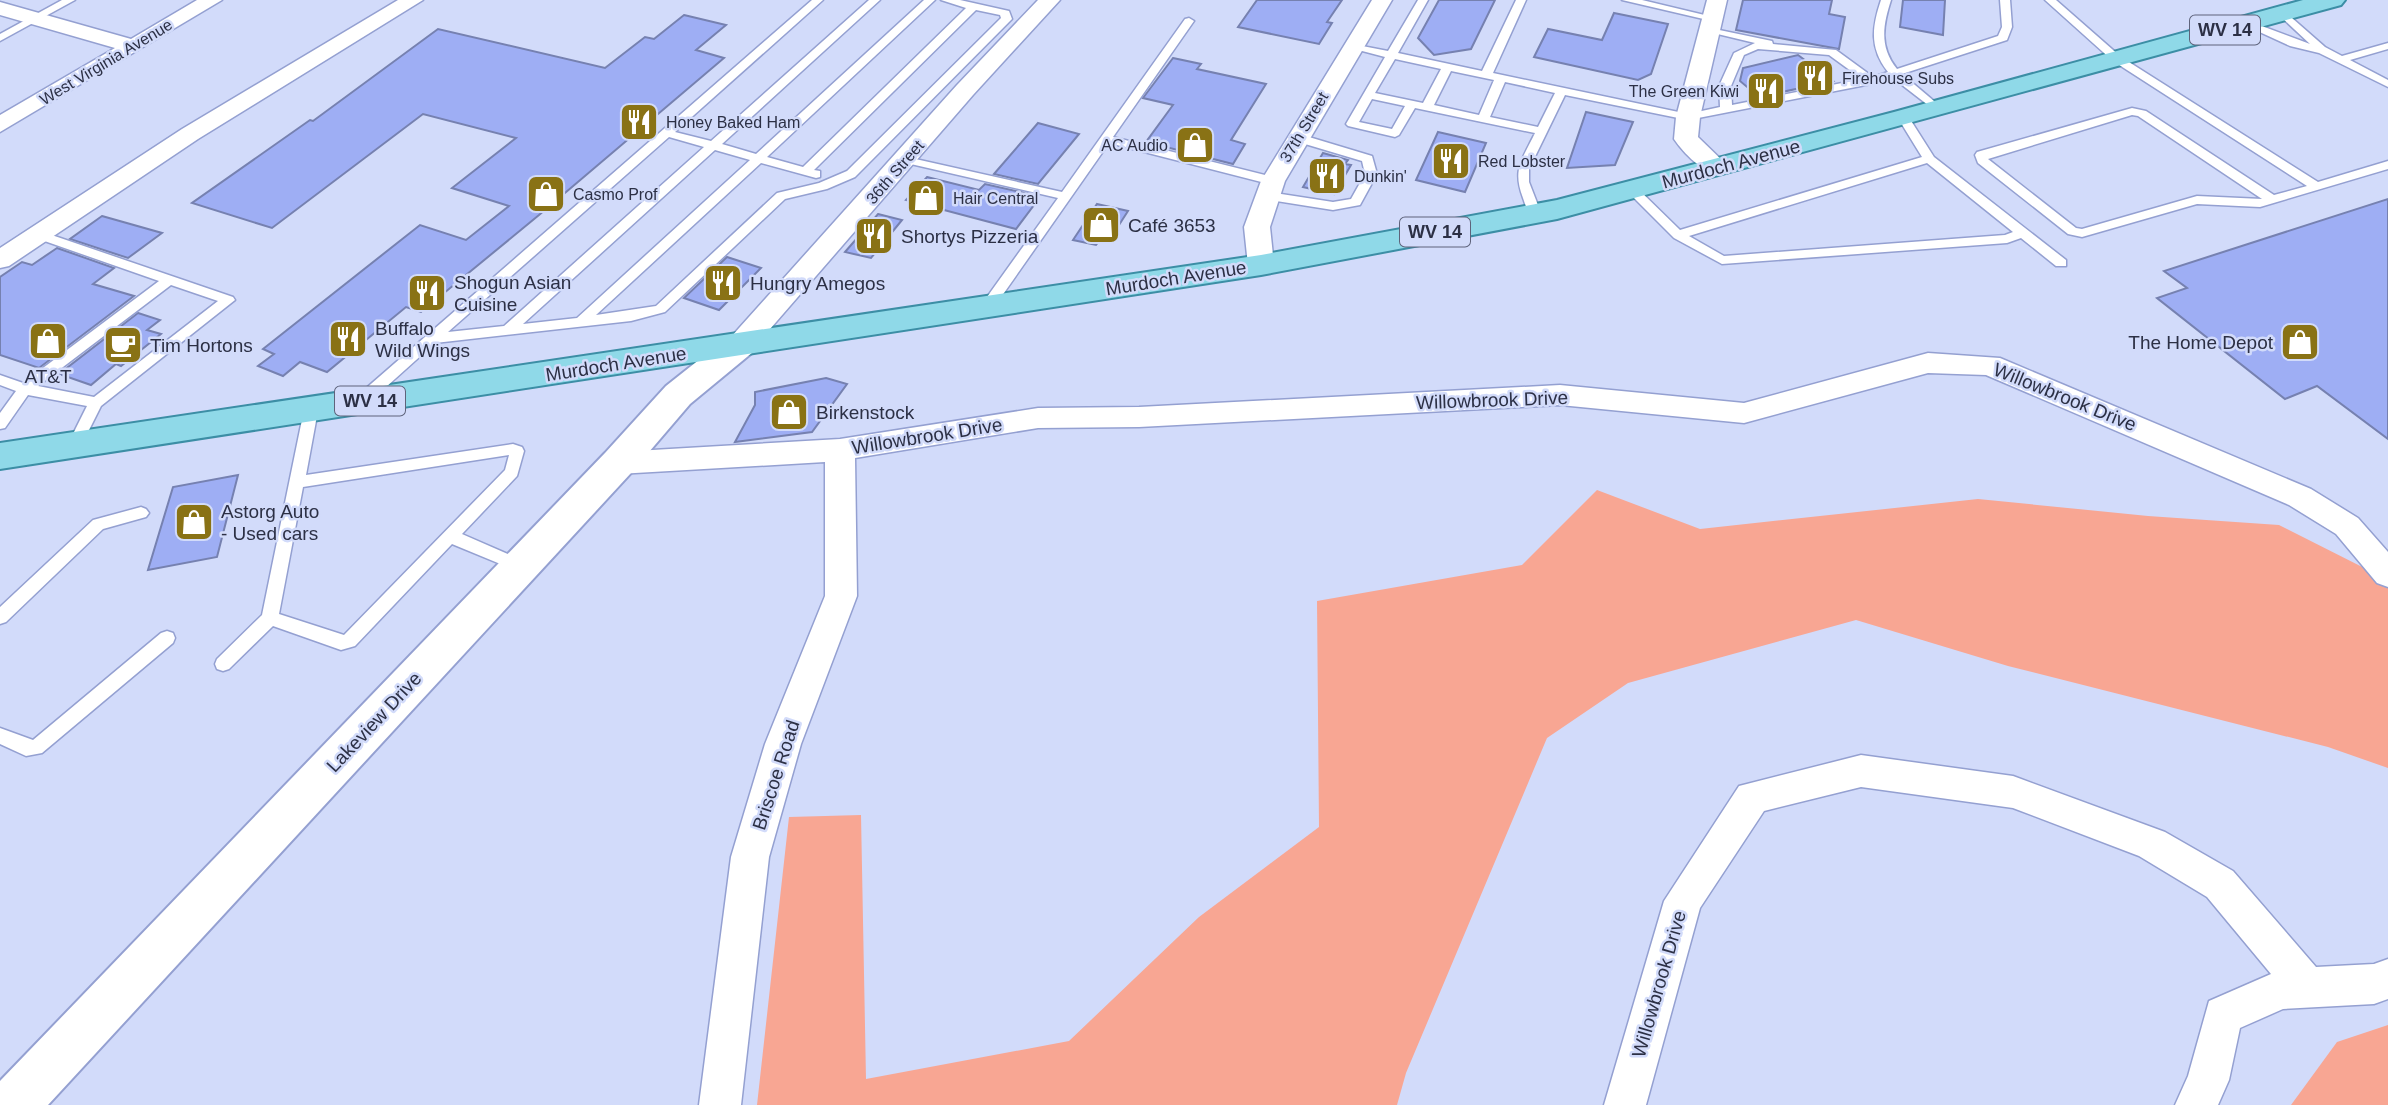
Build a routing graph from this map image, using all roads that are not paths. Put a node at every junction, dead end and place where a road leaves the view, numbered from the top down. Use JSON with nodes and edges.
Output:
{"nodes":[{"id":1,"x":70,"y":0,"type":"edge"},
{"id":2,"x":212,"y":0,"type":"edge"},
{"id":3,"x":413,"y":0,"type":"edge"},
{"id":4,"x":818,"y":0,"type":"edge"},
{"id":5,"x":876,"y":0,"type":"edge"},
{"id":6,"x":930,"y":0,"type":"edge"},
{"id":7,"x":946,"y":0,"type":"edge"},
{"id":8,"x":1049,"y":0,"type":"edge"},
{"id":9,"x":1382,"y":0,"type":"edge"},
{"id":10,"x":1423,"y":0,"type":"edge"},
{"id":11,"x":1521,"y":0,"type":"edge"},
{"id":12,"x":1627,"y":0,"type":"edge"},
{"id":13,"x":1886,"y":0,"type":"edge"},
{"id":14,"x":2005,"y":0,"type":"edge"},
{"id":15,"x":2050,"y":0,"type":"edge"},
{"id":16,"x":2332,"y":0,"type":"edge"},
{"id":17,"x":974,"y":6,"type":"junction"},
{"id":18,"x":0,"y":8,"type":"edge"},
{"id":19,"x":2284,"y":14,"type":"junction"},
{"id":20,"x":1713,"y":16,"type":"edge"},
{"id":21,"x":36,"y":19,"type":"junction"},
{"id":22,"x":1189,"y":21,"type":"dead end"},
{"id":23,"x":2247,"y":24,"type":"junction"},
{"id":24,"x":0,"y":38,"type":"edge"},
{"id":25,"x":133,"y":46,"type":"junction"},
{"id":26,"x":1784,"y":46,"type":"junction"},
{"id":27,"x":2388,"y":46,"type":"edge"},
{"id":28,"x":1352,"y":47,"type":"junction"},
{"id":29,"x":2322,"y":50,"type":"junction"},
{"id":30,"x":2370,"y":51,"type":"junction"},
{"id":31,"x":1393,"y":56,"type":"junction"},
{"id":32,"x":2343,"y":59,"type":"junction"},
{"id":33,"x":2117,"y":60,"type":"junction"},
{"id":34,"x":2388,"y":62,"type":"edge"},
{"id":35,"x":1448,"y":67,"type":"junction"},
{"id":36,"x":1895,"y":74,"type":"junction"},
{"id":37,"x":1486,"y":75,"type":"junction"},
{"id":38,"x":1501,"y":78,"type":"junction"},
{"id":39,"x":1871,"y":81,"type":"junction"},
{"id":40,"x":2388,"y":84,"type":"edge"},
{"id":41,"x":1561,"y":91,"type":"junction"},
{"id":42,"x":1369,"y":95,"type":"junction"},
{"id":43,"x":1412,"y":104,"type":"junction"},
{"id":44,"x":1427,"y":107,"type":"junction"},
{"id":45,"x":1937,"y":110,"type":"junction"},
{"id":46,"x":1726,"y":111,"type":"junction"},
{"id":47,"x":1688,"y":117,"type":"junction"},
{"id":48,"x":1903,"y":118,"type":"junction"},
{"id":49,"x":1483,"y":119,"type":"junction"},
{"id":50,"x":0,"y":125,"type":"edge"},
{"id":51,"x":1541,"y":131,"type":"junction"},
{"id":52,"x":667,"y":133,"type":"junction"},
{"id":53,"x":1298,"y":138,"type":"junction"},
{"id":54,"x":1106,"y":139,"type":"junction"},
{"id":55,"x":713,"y":145,"type":"junction"},
{"id":56,"x":906,"y":159,"type":"junction"},
{"id":57,"x":1930,"y":159,"type":"junction"},
{"id":58,"x":759,"y":160,"type":"junction"},
{"id":59,"x":2388,"y":165,"type":"edge"},
{"id":60,"x":1718,"y":168,"type":"junction"},
{"id":61,"x":806,"y":171,"type":"junction"},
{"id":62,"x":838,"y":180,"type":"junction"},
{"id":63,"x":2316,"y":186,"type":"junction"},
{"id":64,"x":1270,"y":188,"type":"junction"},
{"id":65,"x":1632,"y":190,"type":"junction"},
{"id":66,"x":1065,"y":196,"type":"junction"},
{"id":67,"x":2272,"y":200,"type":"junction"},
{"id":68,"x":1535,"y":214,"type":"junction"},
{"id":69,"x":2023,"y":232,"type":"junction"},
{"id":70,"x":37,"y":234,"type":"junction"},
{"id":71,"x":1678,"y":235,"type":"junction"},
{"id":72,"x":0,"y":260,"type":"edge"},
{"id":73,"x":2062,"y":263,"type":"dead end"},
{"id":74,"x":1261,"y":265,"type":"junction"},
{"id":75,"x":163,"y":284,"type":"junction"},
{"id":76,"x":987,"y":307,"type":"junction"},
{"id":77,"x":581,"y":322,"type":"junction"},
{"id":78,"x":508,"y":330,"type":"junction"},
{"id":79,"x":432,"y":339,"type":"junction"},
{"id":80,"x":741,"y":344,"type":"junction"},
{"id":81,"x":0,"y":380,"type":"edge"},
{"id":82,"x":25,"y":389,"type":"junction"},
{"id":83,"x":96,"y":403,"type":"junction"},
{"id":84,"x":359,"y":403,"type":"junction"},
{"id":85,"x":311,"y":410,"type":"junction"},
{"id":86,"x":0,"y":424,"type":"edge"},
{"id":87,"x":74,"y":446,"type":"junction"},
{"id":88,"x":840,"y":450,"type":"junction"},
{"id":89,"x":0,"y":456,"type":"edge"},
{"id":90,"x":618,"y":463,"type":"junction"},
{"id":91,"x":296,"y":482,"type":"junction"},
{"id":92,"x":141,"y":513,"type":"dead end"},
{"id":93,"x":450,"y":536,"type":"junction"},
{"id":94,"x":520,"y":566,"type":"junction"},
{"id":95,"x":2388,"y":573,"type":"edge"},
{"id":96,"x":0,"y":617,"type":"edge"},
{"id":97,"x":270,"y":618,"type":"junction"},
{"id":98,"x":167,"y":638,"type":"dead end"},
{"id":99,"x":223,"y":664,"type":"dead end"},
{"id":100,"x":0,"y":736,"type":"edge"},
{"id":101,"x":2388,"y":979,"type":"edge"},
{"id":102,"x":2308,"y":988,"type":"junction"},
{"id":103,"x":13,"y":1105,"type":"edge"},
{"id":104,"x":720,"y":1105,"type":"edge"},
{"id":105,"x":1625,"y":1105,"type":"edge"},
{"id":106,"x":2196,"y":1105,"type":"edge"}],
"edges":[{"from":1,"to":21,"type":"lane"},
{"from":2,"to":25,"type":"street","name":"West Virginia Avenue"},
{"from":3,"to":70,"type":"street"},
{"from":4,"to":52,"type":"lane"},
{"from":5,"to":55,"type":"lane"},
{"from":6,"to":58,"type":"lane"},
{"from":7,"to":17,"type":"lane"},
{"from":8,"to":56,"type":"street","name":"36th Street"},
{"from":9,"to":28,"type":"street","name":"37th Street"},
{"from":10,"to":31,"type":"lane"},
{"from":11,"to":37,"type":"lane"},
{"from":12,"to":20,"type":"lane"},
{"from":13,"to":36,"type":"lane"},
{"from":14,"to":36,"type":"lane"},
{"from":15,"to":33,"type":"lane"},
{"from":16,"to":19,"type":"main road","name":"Murdoch Avenue","number":"WV 14"},
{"from":17,"to":61,"type":"lane"},
{"from":17,"to":62,"type":"lane"},
{"from":18,"to":21,"type":"street"},
{"from":19,"to":23,"type":"main road","name":"Murdoch Avenue","number":"WV 14"},
{"from":19,"to":29,"type":"lane"},
{"from":20,"to":26,"type":"lane"},
{"from":20,"to":47,"type":"street"},
{"from":21,"to":24,"type":"lane"},
{"from":21,"to":25,"type":"street"},
{"from":22,"to":54,"type":"lane"},
{"from":23,"to":29,"type":"lane"},
{"from":23,"to":33,"type":"main road","name":"Murdoch Avenue","number":"WV 14"},
{"from":25,"to":50,"type":"street","name":"West Virginia Avenue"},
{"from":26,"to":39,"type":"lane"},
{"from":26,"to":46,"type":"lane"},
{"from":27,"to":30,"type":"lane"},
{"from":28,"to":31,"type":"lane"},
{"from":28,"to":53,"type":"street","name":"37th Street"},
{"from":29,"to":32,"type":"lane"},
{"from":30,"to":32,"type":"lane"},
{"from":30,"to":34,"type":"lane"},
{"from":31,"to":35,"type":"lane"},
{"from":31,"to":42,"type":"lane"},
{"from":32,"to":40,"type":"lane"},
{"from":33,"to":45,"type":"main road","name":"Murdoch Avenue","number":"WV 14"},
{"from":33,"to":63,"type":"lane"},
{"from":35,"to":37,"type":"lane"},
{"from":35,"to":44,"type":"lane"},
{"from":36,"to":39,"type":"lane"},
{"from":36,"to":45,"type":"lane"},
{"from":37,"to":38,"type":"lane"},
{"from":38,"to":41,"type":"lane"},
{"from":38,"to":49,"type":"lane"},
{"from":39,"to":46,"type":"lane"},
{"from":41,"to":47,"type":"lane"},
{"from":41,"to":51,"type":"lane"},
{"from":42,"to":43,"type":"lane"},
{"from":42,"to":43,"type":"lane"},
{"from":43,"to":44,"type":"lane"},
{"from":44,"to":49,"type":"lane"},
{"from":45,"to":48,"type":"main road","name":"Murdoch Avenue","number":"WV 14"},
{"from":46,"to":47,"type":"lane"},
{"from":47,"to":60,"type":"street"},
{"from":48,"to":57,"type":"lane"},
{"from":48,"to":60,"type":"main road","name":"Murdoch Avenue","number":"WV 14"},
{"from":49,"to":51,"type":"lane"},
{"from":51,"to":68,"type":"lane"},
{"from":52,"to":55,"type":"lane"},
{"from":52,"to":79,"type":"lane"},
{"from":53,"to":64,"type":"street","name":"37th Street"},
{"from":53,"to":64,"type":"lane"},
{"from":54,"to":64,"type":"lane"},
{"from":54,"to":66,"type":"lane"},
{"from":55,"to":58,"type":"lane"},
{"from":55,"to":78,"type":"lane"},
{"from":56,"to":66,"type":"lane"},
{"from":56,"to":80,"type":"street","name":"36th Street"},
{"from":57,"to":69,"type":"lane"},
{"from":57,"to":71,"type":"lane"},
{"from":58,"to":61,"type":"lane"},
{"from":58,"to":77,"type":"lane"},
{"from":59,"to":63,"type":"lane"},
{"from":60,"to":65,"type":"main road","name":"Murdoch Avenue","number":"WV 14"},
{"from":61,"to":62,"type":"lane"},
{"from":62,"to":77,"type":"lane"},
{"from":63,"to":67,"type":"lane"},
{"from":64,"to":74,"type":"street","name":"37th Street"},
{"from":65,"to":68,"type":"main road","name":"Murdoch Avenue","number":"WV 14"},
{"from":65,"to":71,"type":"lane"},
{"from":66,"to":76,"type":"lane"},
{"from":67,"to":67,"type":"lane"},
{"from":68,"to":74,"type":"main road","name":"Murdoch Avenue","number":"WV 14"},
{"from":69,"to":71,"type":"lane"},
{"from":69,"to":73,"type":"lane"},
{"from":70,"to":72,"type":"street"},
{"from":70,"to":75,"type":"lane"},
{"from":74,"to":76,"type":"main road","name":"Murdoch Avenue","number":"WV 14"},
{"from":75,"to":82,"type":"lane"},
{"from":75,"to":83,"type":"lane"},
{"from":76,"to":80,"type":"main road","name":"Murdoch Avenue","number":"WV 14"},
{"from":77,"to":78,"type":"lane"},
{"from":78,"to":79,"type":"lane"},
{"from":79,"to":84,"type":"lane"},
{"from":80,"to":84,"type":"main road","name":"Murdoch Avenue","number":"WV 14"},
{"from":80,"to":90,"type":"street","name":"Lakeview Drive"},
{"from":81,"to":82,"type":"lane"},
{"from":82,"to":83,"type":"lane"},
{"from":82,"to":86,"type":"lane"},
{"from":83,"to":87,"type":"lane"},
{"from":84,"to":85,"type":"main road","name":"Murdoch Avenue","number":"WV 14"},
{"from":85,"to":87,"type":"main road","name":"Murdoch Avenue","number":"WV 14"},
{"from":85,"to":91,"type":"lane"},
{"from":87,"to":89,"type":"main road","name":"Murdoch Avenue","number":"WV 14"},
{"from":88,"to":90,"type":"street","name":"Willowbrook Drive"},
{"from":88,"to":95,"type":"street","name":"Willowbrook Drive"},
{"from":88,"to":104,"type":"street","name":"Briscoe Road"},
{"from":90,"to":94,"type":"street","name":"Lakeview Drive"},
{"from":91,"to":93,"type":"lane"},
{"from":91,"to":97,"type":"lane"},
{"from":92,"to":96,"type":"lane"},
{"from":93,"to":94,"type":"lane"},
{"from":93,"to":97,"type":"lane"},
{"from":94,"to":103,"type":"street","name":"Lakeview Drive"},
{"from":97,"to":99,"type":"lane"},
{"from":98,"to":100,"type":"lane"},
{"from":101,"to":102,"type":"street"},
{"from":102,"to":105,"type":"street","name":"Willowbrook Drive"},
{"from":102,"to":106,"type":"street"}]}
